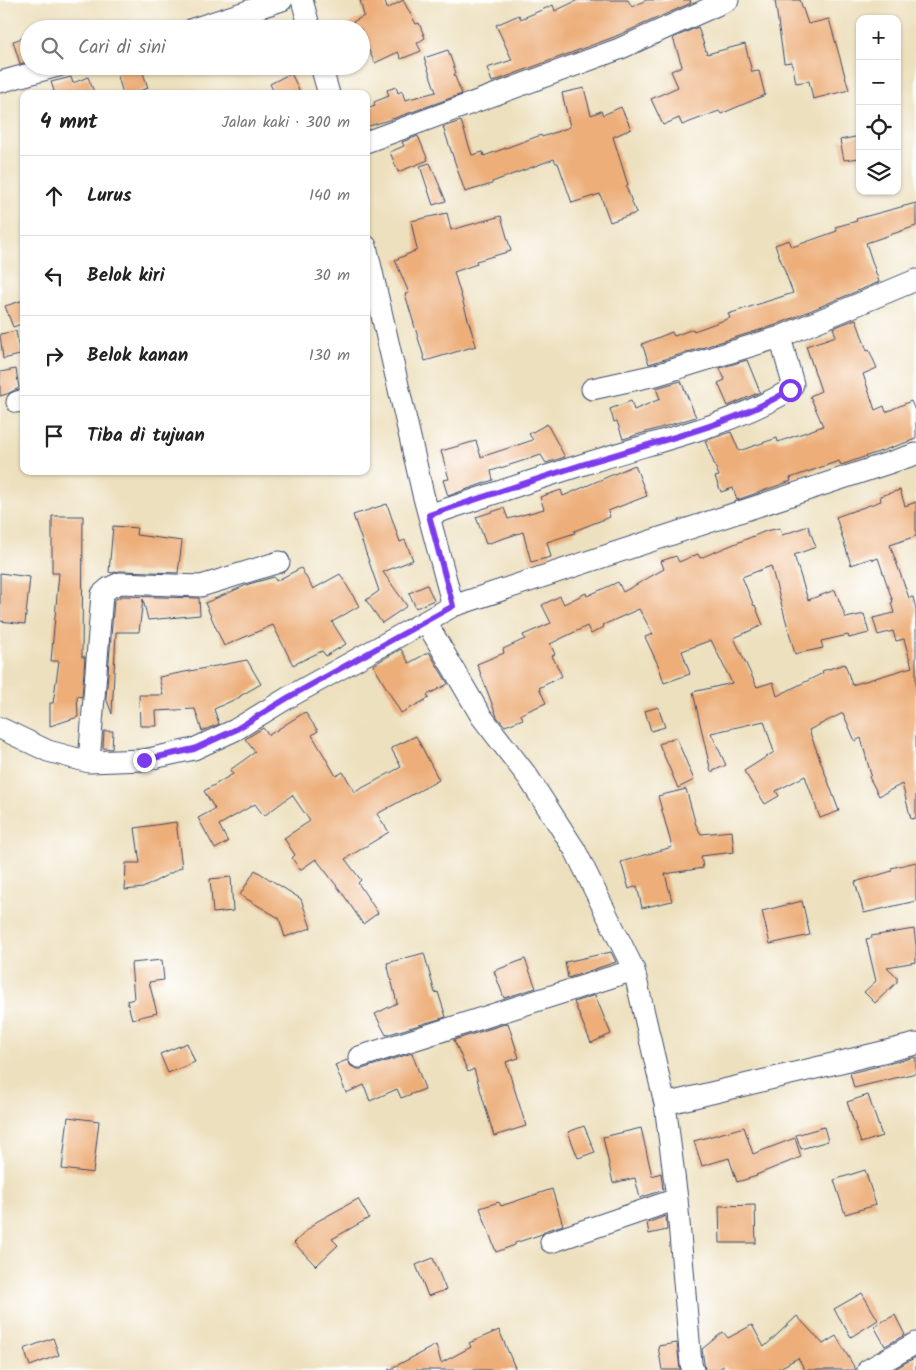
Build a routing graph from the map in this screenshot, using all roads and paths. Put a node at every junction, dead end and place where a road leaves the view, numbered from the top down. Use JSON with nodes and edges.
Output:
{"nodes":[{"id":1,"x":282,"y":0,"type":"edge"},
{"id":2,"x":302,"y":0,"type":"edge"},
{"id":3,"x":728,"y":0,"type":"edge"},
{"id":4,"x":221,"y":20,"type":"edge"},
{"id":5,"x":308,"y":20,"type":"edge"},
{"id":6,"x":25,"y":75,"type":"edge"},
{"id":7,"x":324,"y":75,"type":"edge"},
{"id":8,"x":0,"y":82,"type":"edge"},
{"id":9,"x":328,"y":90,"type":"edge"},
{"id":10,"x":370,"y":141,"type":"edge"},
{"id":11,"x":916,"y":280,"type":"edge"},
{"id":12,"x":371,"y":290,"type":"edge"},
{"id":13,"x":780,"y":337,"type":"junction"},
{"id":14,"x":592,"y":389,"type":"dead end"},
{"id":15,"x":916,"y":454,"type":"edge"},
{"id":16,"x":429,"y":515,"type":"junction"},
{"id":17,"x":279,"y":562,"type":"dead end"},
{"id":18,"x":453,"y":606,"type":"junction"},
{"id":19,"x":426,"y":622,"type":"junction"},
{"id":20,"x":0,"y":728,"type":"edge"},
{"id":21,"x":89,"y":762,"type":"junction"},
{"id":22,"x":634,"y":970,"type":"junction"},
{"id":23,"x":916,"y":1044,"type":"edge"},
{"id":24,"x":359,"y":1057,"type":"dead end"},
{"id":25,"x":664,"y":1104,"type":"junction"},
{"id":26,"x":677,"y":1198,"type":"junction"},
{"id":27,"x":551,"y":1242,"type":"dead end"},
{"id":28,"x":916,"y":1343,"type":"edge"},
{"id":29,"x":693,"y":1370,"type":"edge"},
{"id":30,"x":868,"y":1370,"type":"edge"}],
"edges":[{"from":1,"to":4,"type":"street"},
{"from":2,"to":5,"type":"street"},
{"from":3,"to":10,"type":"street"},
{"from":6,"to":8,"type":"street"},
{"from":7,"to":9,"type":"street"},
{"from":11,"to":13,"type":"street"},
{"from":12,"to":16,"type":"street"},
{"from":13,"to":14,"type":"street"},
{"from":13,"to":16,"type":"street"},
{"from":15,"to":18,"type":"street"},
{"from":16,"to":18,"type":"street"},
{"from":17,"to":21,"type":"street"},
{"from":18,"to":19,"type":"street"},
{"from":19,"to":21,"type":"street"},
{"from":19,"to":22,"type":"street"},
{"from":20,"to":21,"type":"street"},
{"from":22,"to":24,"type":"street"},
{"from":22,"to":25,"type":"street"},
{"from":23,"to":25,"type":"street"},
{"from":25,"to":26,"type":"street"},
{"from":26,"to":27,"type":"street"},
{"from":26,"to":29,"type":"street"},
{"from":28,"to":30,"type":"street"}]}
